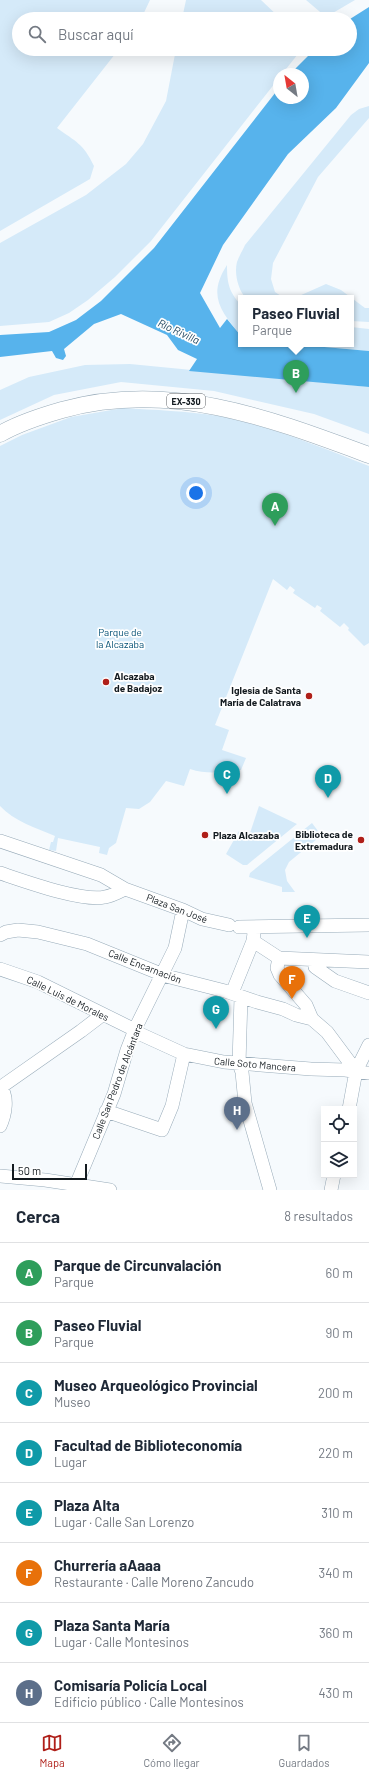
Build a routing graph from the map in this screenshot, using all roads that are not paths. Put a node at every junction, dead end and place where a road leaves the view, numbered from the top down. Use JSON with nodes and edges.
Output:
{"nodes":[{"id":1,"x":0,"y":424,"type":"edge"},
{"id":2,"x":0,"y":434,"type":"edge"},
{"id":3,"x":369,"y":445,"type":"edge"},
{"id":4,"x":369,"y":455,"type":"edge"},
{"id":5,"x":0,"y":841,"type":"edge"},
{"id":6,"x":0,"y":873,"type":"edge"},
{"id":7,"x":125,"y":889,"type":"junction"},
{"id":8,"x":184,"y":910,"type":"junction"},
{"id":9,"x":369,"y":925,"type":"edge"},
{"id":10,"x":254,"y":927,"type":"junction"},
{"id":11,"x":0,"y":935,"type":"edge"},
{"id":12,"x":253,"y":941,"type":"junction"},
{"id":13,"x":279,"y":958,"type":"junction"},
{"id":14,"x":315,"y":960,"type":"junction"},
{"id":15,"x":369,"y":962,"type":"edge"},
{"id":16,"x":0,"y":969,"type":"edge"},
{"id":17,"x":162,"y":974,"type":"junction"},
{"id":18,"x":369,"y":993,"type":"edge"},
{"id":19,"x":237,"y":995,"type":"junction"},
{"id":20,"x":102,"y":1014,"type":"junction"},
{"id":21,"x":312,"y":1019,"type":"junction"},
{"id":22,"x":135,"y":1031,"type":"junction"},
{"id":23,"x":369,"y":1045,"type":"edge"},
{"id":24,"x":184,"y":1054,"type":"junction"},
{"id":25,"x":239,"y":1064,"type":"junction"},
{"id":26,"x":363,"y":1072,"type":"edge"},
{"id":27,"x":0,"y":1087,"type":"edge"},
{"id":28,"x":349,"y":1106,"type":"edge"},
{"id":29,"x":106,"y":1111,"type":"junction"},
{"id":30,"x":0,"y":1126,"type":"edge"},
{"id":31,"x":0,"y":1176,"type":"edge"},
{"id":32,"x":333,"y":1178,"type":"edge"},
{"id":33,"x":76,"y":1189,"type":"edge"},
{"id":34,"x":110,"y":1190,"type":"edge"},
{"id":35,"x":270,"y":1190,"type":"edge"},
{"id":36,"x":331,"y":1190,"type":"edge"},
{"id":37,"x":338,"y":1190,"type":"edge"}],
"edges":[{"from":1,"to":3,"type":"main road","number":"EX-330"},
{"from":2,"to":4,"type":"main road","number":"EX-330"},
{"from":5,"to":7,"type":"street","name":"Plaza San José"},
{"from":6,"to":7,"type":"street"},
{"from":7,"to":8,"type":"street","name":"Plaza San José"},
{"from":8,"to":10,"type":"street","name":"Plaza San José"},
{"from":8,"to":17,"type":"street","name":"Calle San Pedro de Alcántara"},
{"from":9,"to":10,"type":"street","name":"Plaza San José"},
{"from":10,"to":12,"type":"street"},
{"from":11,"to":17,"type":"street","name":"Calle Encarnación"},
{"from":12,"to":13,"type":"street"},
{"from":12,"to":19,"type":"street"},
{"from":13,"to":14,"type":"street"},
{"from":13,"to":21,"type":"street"},
{"from":14,"to":15,"type":"street"},
{"from":14,"to":18,"type":"street"},
{"from":16,"to":20,"type":"street","name":"Calle Luis de Morales"},
{"from":17,"to":19,"type":"street","name":"Calle Encarnación"},
{"from":17,"to":22,"type":"street","name":"Calle San Pedro de Alcántara"},
{"from":19,"to":21,"type":"street","name":"Calle Encarnación"},
{"from":19,"to":25,"type":"street"},
{"from":20,"to":22,"type":"street","name":"Calle Luis de Morales"},
{"from":20,"to":27,"type":"street"},
{"from":21,"to":26,"type":"street"},
{"from":22,"to":24,"type":"street","name":"Calle Soto Mancera"},
{"from":22,"to":29,"type":"street","name":"Calle San Pedro de Alcántara"},
{"from":23,"to":26,"type":"street"},
{"from":24,"to":25,"type":"street","name":"Calle Soto Mancera"},
{"from":24,"to":29,"type":"street"},
{"from":25,"to":26,"type":"street","name":"Calle Soto Mancera"},
{"from":25,"to":35,"type":"street"},
{"from":26,"to":28,"type":"street"},
{"from":27,"to":30,"type":"street"},
{"from":29,"to":33,"type":"street","name":"Calle San Pedro de Alcántara"},
{"from":31,"to":33,"type":"street"},
{"from":32,"to":36,"type":"street"},
{"from":33,"to":34,"type":"street"},
{"from":36,"to":37,"type":"street"}]}
